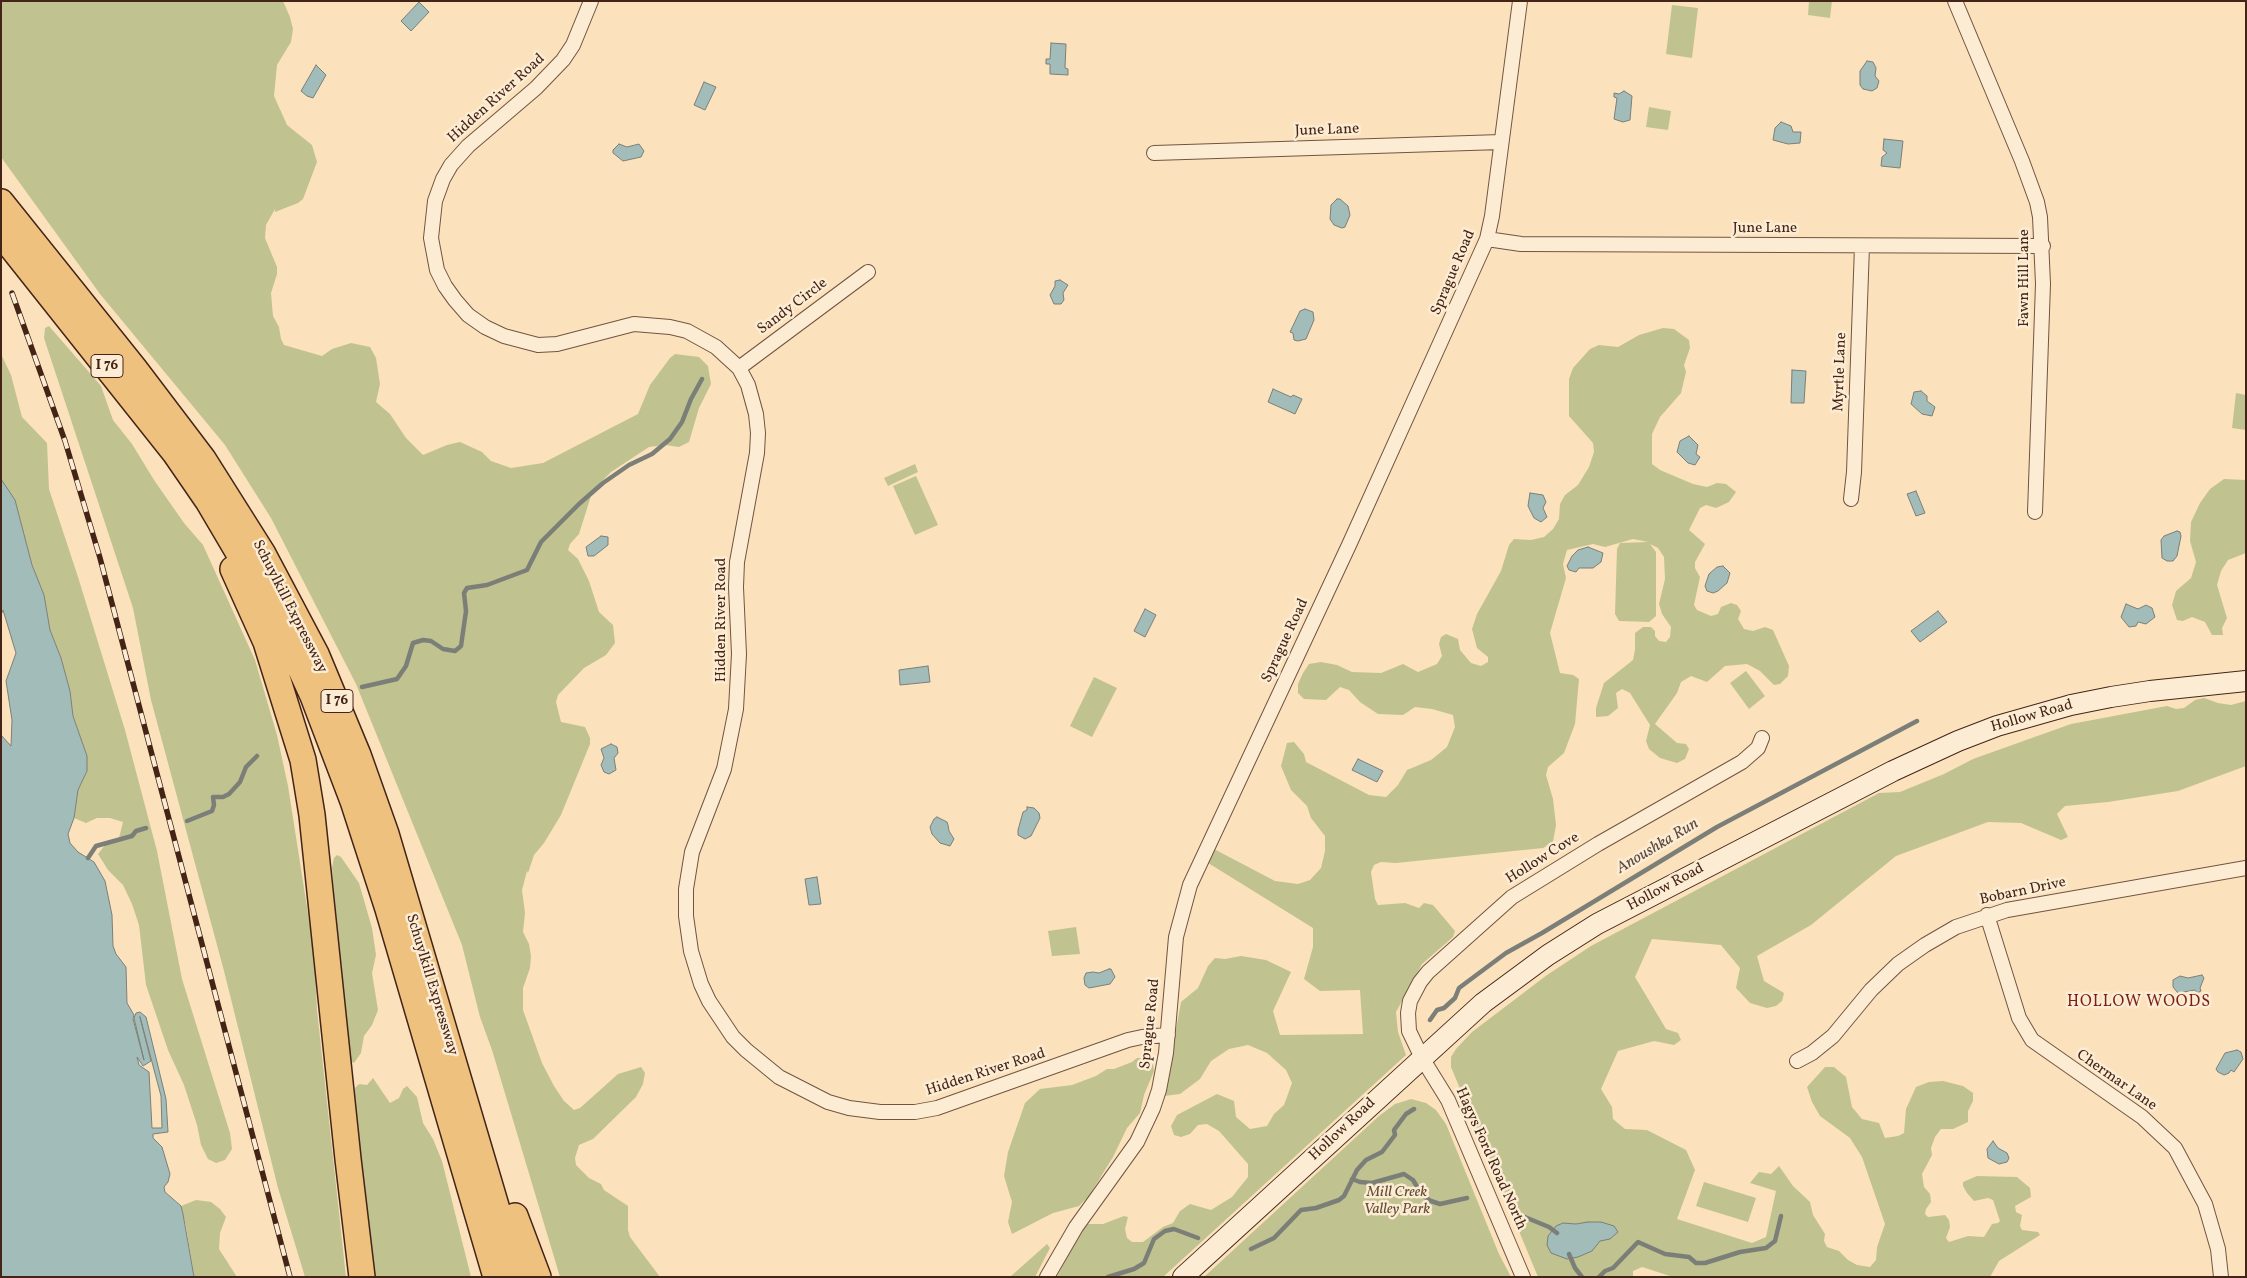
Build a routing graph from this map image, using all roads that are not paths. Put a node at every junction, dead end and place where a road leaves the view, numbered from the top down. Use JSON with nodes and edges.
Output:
{"nodes":[{"id":1,"x":591,"y":1,"type":"edge"},
{"id":2,"x":1520,"y":1,"type":"edge"},
{"id":3,"x":1955,"y":1,"type":"edge"},
{"id":4,"x":1501,"y":142,"type":"junction"},
{"id":5,"x":1154,"y":153,"type":"dead end"},
{"id":6,"x":1,"y":202,"type":"edge"},
{"id":7,"x":1,"y":234,"type":"edge"},
{"id":8,"x":1487,"y":240,"type":"junction"},
{"id":9,"x":1862,"y":246,"type":"junction"},
{"id":10,"x":2043,"y":246,"type":"junction"},
{"id":11,"x":868,"y":272,"type":"dead end"},
{"id":12,"x":739,"y":368,"type":"junction"},
{"id":13,"x":1851,"y":499,"type":"dead end"},
{"id":14,"x":208,"y":501,"type":"junction"},
{"id":15,"x":2035,"y":512,"type":"dead end"},
{"id":16,"x":2246,"y":680,"type":"edge"},
{"id":17,"x":1762,"y":738,"type":"dead end"},
{"id":18,"x":2246,"y":868,"type":"edge"},
{"id":19,"x":1987,"y":916,"type":"junction"},
{"id":20,"x":446,"y":1034,"type":"junction"},
{"id":21,"x":1168,"y":1035,"type":"junction"},
{"id":22,"x":1422,"y":1058,"type":"junction"},
{"id":23,"x":1797,"y":1061,"type":"dead end"},
{"id":24,"x":362,"y":1277,"type":"edge"},
{"id":25,"x":496,"y":1277,"type":"edge"},
{"id":26,"x":517,"y":1277,"type":"edge"},
{"id":27,"x":538,"y":1277,"type":"edge"},
{"id":28,"x":1047,"y":1277,"type":"edge"},
{"id":29,"x":1183,"y":1277,"type":"edge"},
{"id":30,"x":1523,"y":1277,"type":"edge"},
{"id":31,"x":2221,"y":1277,"type":"edge"}],
"edges":[{"from":1,"to":12,"type":"street","name":"Hidden River Road"},
{"from":2,"to":4,"type":"street","name":"Sprague Road"},
{"from":3,"to":10,"type":"street","name":"Fawn Hill Lane"},
{"from":4,"to":5,"type":"street","name":"June Lane"},
{"from":4,"to":8,"type":"street","name":"Sprague Road"},
{"from":6,"to":20,"type":"highway","name":"Schuylkill Expressway","number":"I 76"},
{"from":7,"to":14,"type":"highway","name":"Schuylkill Expressway","number":"I 76"},
{"from":8,"to":9,"type":"street","name":"June Lane"},
{"from":8,"to":21,"type":"street","name":"Sprague Road"},
{"from":9,"to":10,"type":"street","name":"June Lane"},
{"from":9,"to":13,"type":"street","name":"Myrtle Lane"},
{"from":10,"to":15,"type":"street","name":"Fawn Hill Lane"},
{"from":11,"to":12,"type":"street","name":"Sandy Circle"},
{"from":12,"to":21,"type":"street","name":"Hidden River Road"},
{"from":14,"to":24,"type":"highway"},
{"from":14,"to":25,"type":"highway","name":"Schuylkill Expressway","number":"I 76"},
{"from":16,"to":22,"type":"main road","name":"Hollow Road"},
{"from":17,"to":22,"type":"street","name":"Hollow Cove"},
{"from":18,"to":19,"type":"street","name":"Bobarn Drive"},
{"from":19,"to":23,"type":"street","name":"Bobarn Drive"},
{"from":19,"to":31,"type":"street","name":"Chermar Lane"},
{"from":20,"to":26,"type":"highway","name":"Schuylkill Expressway","number":"I 76"},
{"from":20,"to":27,"type":"highway"},
{"from":21,"to":28,"type":"street","name":"Sprague Road"},
{"from":22,"to":29,"type":"main road","name":"Hollow Road"},
{"from":22,"to":30,"type":"street","name":"Hagys Ford Road North"}]}
